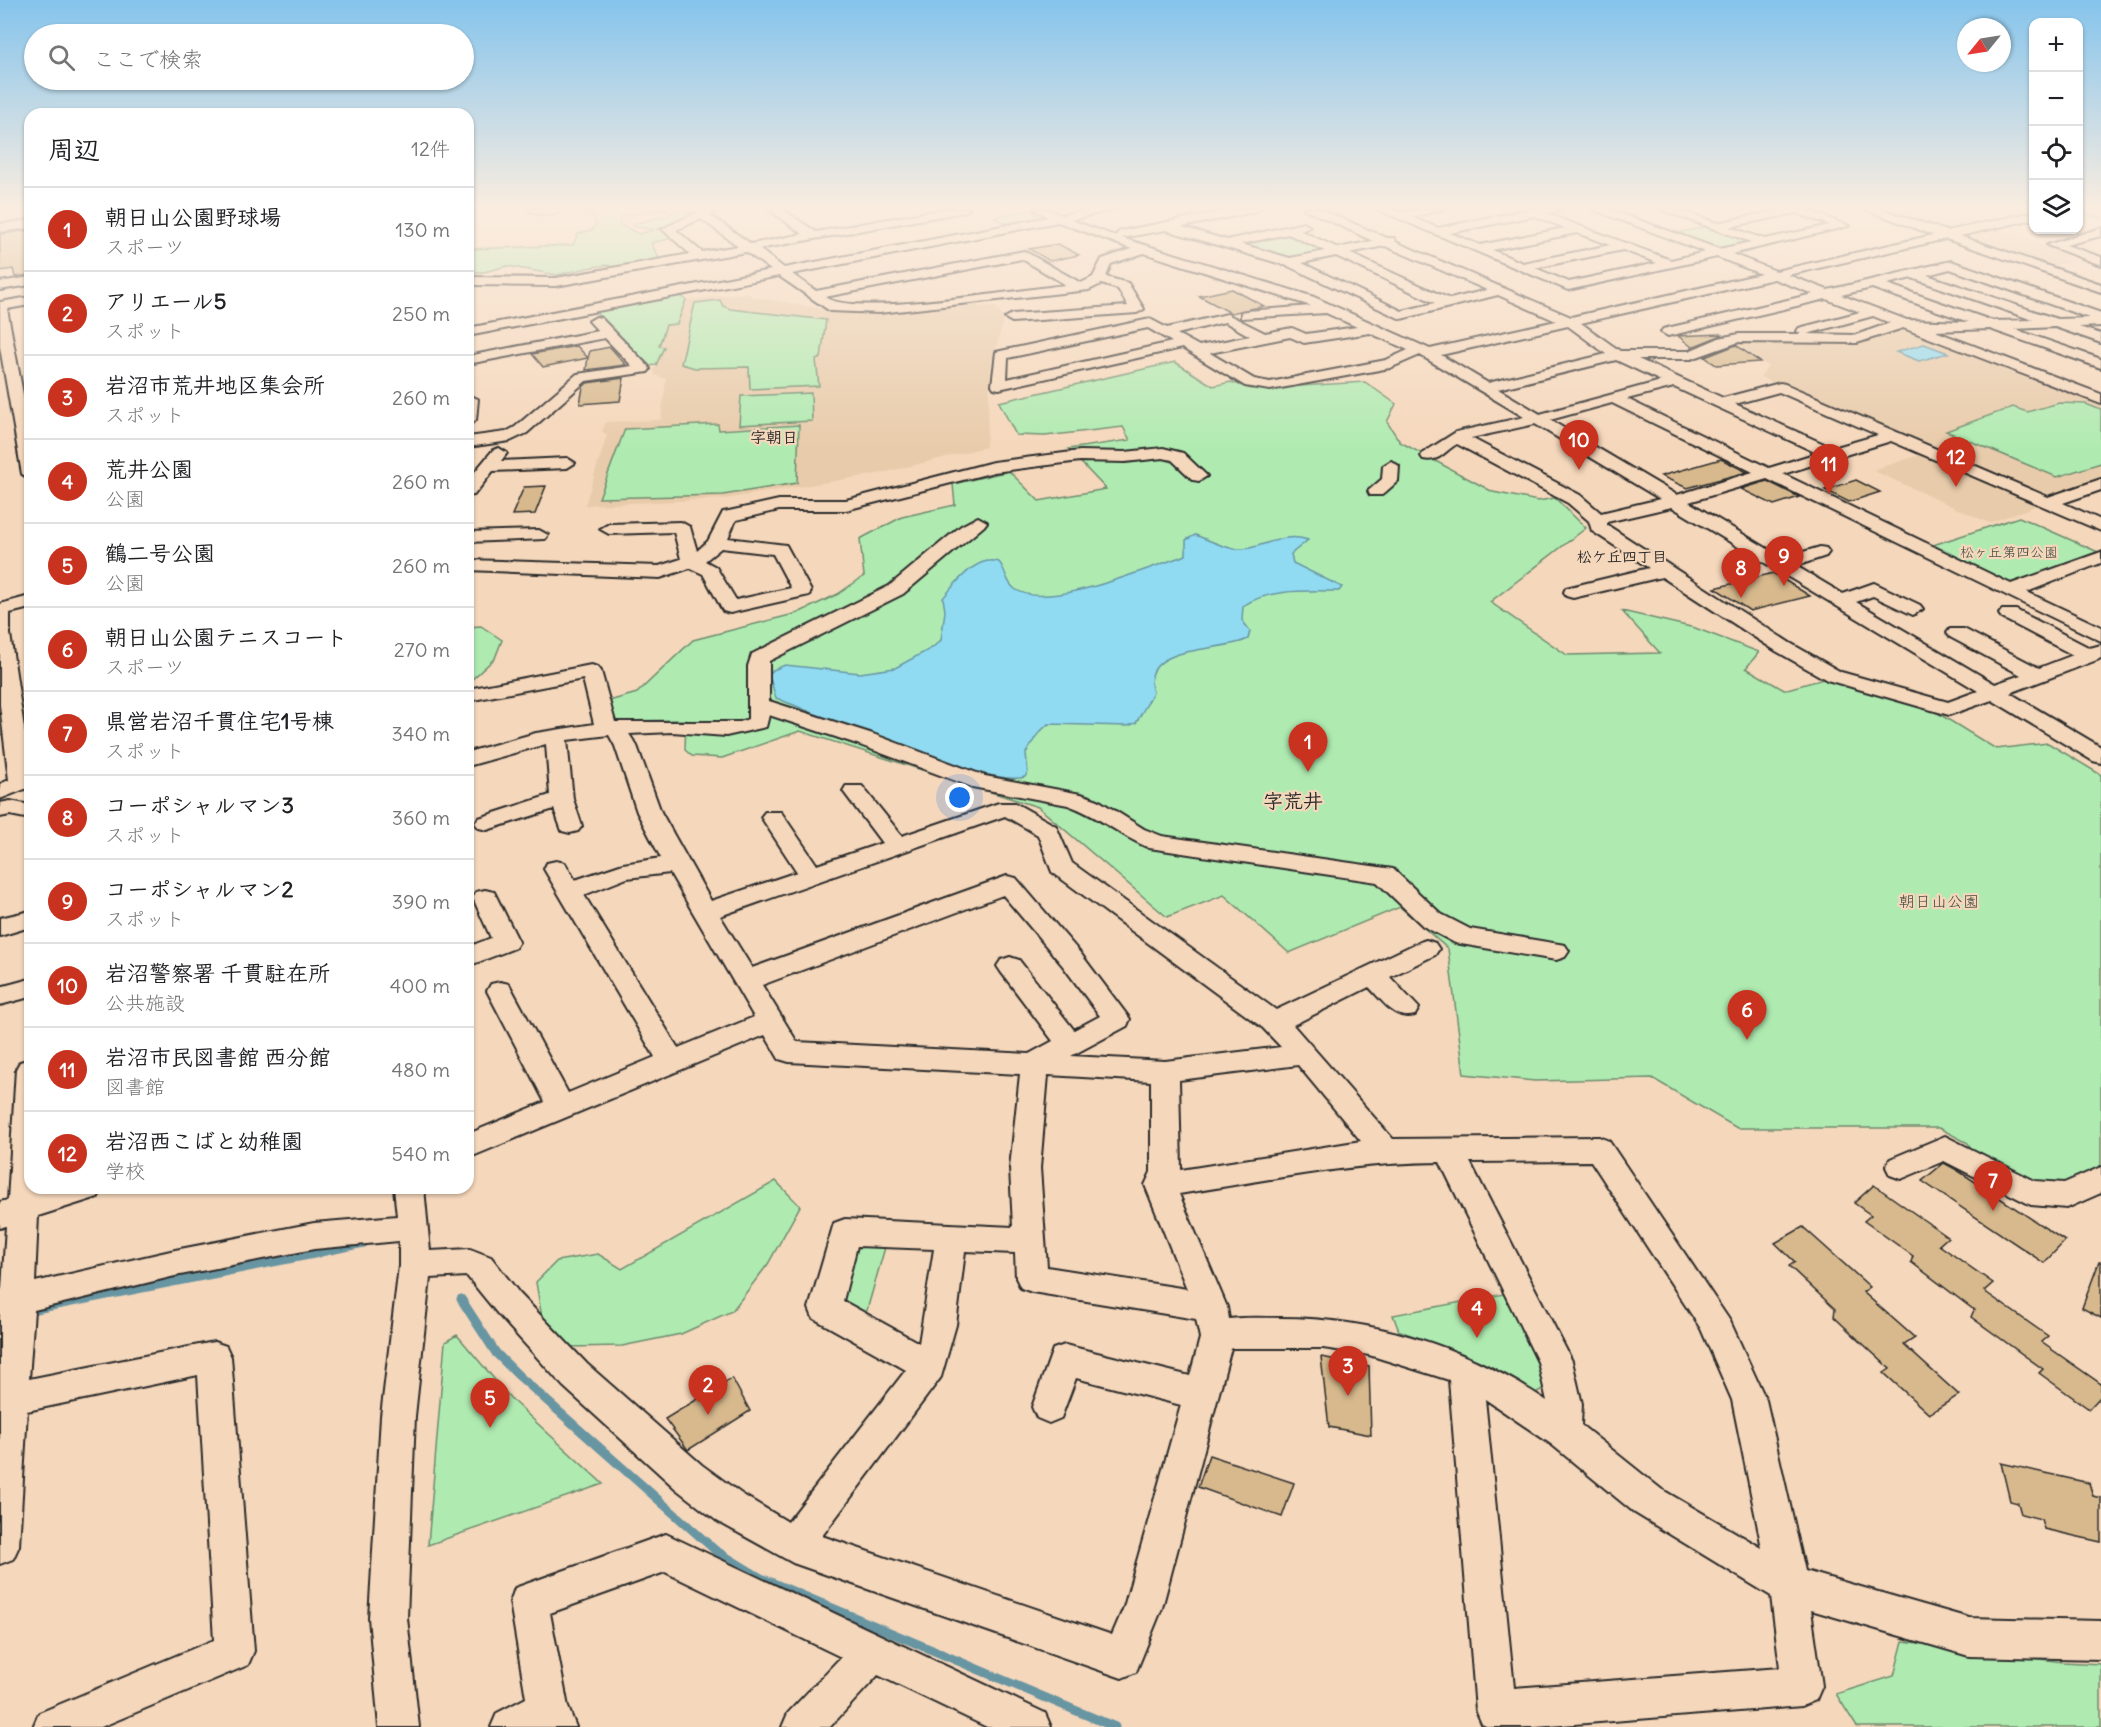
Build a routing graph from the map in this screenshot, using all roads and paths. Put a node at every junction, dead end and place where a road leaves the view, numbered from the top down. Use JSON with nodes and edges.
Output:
{"nodes":[{"id":1,"x":564,"y":290,"type":"edge"},
{"id":2,"x":654,"y":290,"type":"edge"},
{"id":3,"x":807,"y":290,"type":"edge"},
{"id":4,"x":842,"y":290,"type":"edge"},
{"id":5,"x":983,"y":290,"type":"edge"},
{"id":6,"x":1054,"y":290,"type":"edge"},
{"id":7,"x":1125,"y":290,"type":"edge"},
{"id":8,"x":1275,"y":290,"type":"edge"},
{"id":9,"x":1347,"y":290,"type":"edge"},
{"id":10,"x":1418,"y":290,"type":"edge"},
{"id":11,"x":1497,"y":290,"type":"edge"},
{"id":12,"x":1710,"y":290,"type":"edge"},
{"id":13,"x":1818,"y":290,"type":"edge"},
{"id":14,"x":1849,"y":290,"type":"edge"},
{"id":15,"x":1890,"y":290,"type":"edge"},
{"id":16,"x":1958,"y":290,"type":"edge"},
{"id":17,"x":2018,"y":290,"type":"edge"},
{"id":18,"x":1500,"y":291,"type":"junction"},
{"id":19,"x":1829,"y":294,"type":"junction"},
{"id":20,"x":814,"y":295,"type":"junction"},
{"id":21,"x":993,"y":296,"type":"junction"},
{"id":22,"x":576,"y":301,"type":"junction"},
{"id":23,"x":24,"y":302,"type":"edge"},
{"id":24,"x":1449,"y":304,"type":"junction"},
{"id":25,"x":1639,"y":306,"type":"junction"},
{"id":26,"x":0,"y":307,"type":"edge"},
{"id":27,"x":1332,"y":309,"type":"junction"},
{"id":28,"x":1874,"y":312,"type":"junction"},
{"id":29,"x":1246,"y":315,"type":"dead end"},
{"id":30,"x":1012,"y":318,"type":"dead end"},
{"id":31,"x":2101,"y":320,"type":"edge"},
{"id":32,"x":1571,"y":322,"type":"junction"},
{"id":33,"x":1902,"y":324,"type":"junction"},
{"id":34,"x":1660,"y":325,"type":"junction"},
{"id":35,"x":2060,"y":325,"type":"junction"},
{"id":36,"x":1994,"y":326,"type":"junction"},
{"id":37,"x":1374,"y":328,"type":"junction"},
{"id":38,"x":474,"y":330,"type":"edge"},
{"id":39,"x":1166,"y":332,"type":"junction"},
{"id":40,"x":608,"y":333,"type":"junction"},
{"id":41,"x":1262,"y":337,"type":"junction"},
{"id":42,"x":1778,"y":338,"type":"junction"},
{"id":43,"x":2101,"y":339,"type":"edge"},
{"id":44,"x":1183,"y":344,"type":"junction"},
{"id":45,"x":1197,"y":351,"type":"junction"},
{"id":46,"x":2064,"y":351,"type":"junction"},
{"id":47,"x":1424,"y":352,"type":"junction"},
{"id":48,"x":1617,"y":355,"type":"junction"},
{"id":49,"x":1691,"y":355,"type":"junction"},
{"id":50,"x":474,"y":359,"type":"edge"},
{"id":51,"x":2099,"y":362,"type":"edge"},
{"id":52,"x":2012,"y":366,"type":"junction"},
{"id":53,"x":1674,"y":382,"type":"junction"},
{"id":54,"x":24,"y":388,"type":"edge"},
{"id":55,"x":1485,"y":388,"type":"junction"},
{"id":56,"x":14,"y":390,"type":"junction"},
{"id":57,"x":1616,"y":399,"type":"junction"},
{"id":58,"x":2101,"y":399,"type":"edge"},
{"id":59,"x":1721,"y":403,"type":"junction"},
{"id":60,"x":24,"y":414,"type":"edge"},
{"id":61,"x":0,"y":418,"type":"edge"},
{"id":62,"x":1537,"y":419,"type":"junction"},
{"id":63,"x":510,"y":436,"type":"junction"},
{"id":64,"x":1891,"y":436,"type":"junction"},
{"id":65,"x":1457,"y":437,"type":"junction"},
{"id":66,"x":474,"y":441,"type":"edge"},
{"id":67,"x":1832,"y":454,"type":"junction"},
{"id":68,"x":1429,"y":456,"type":"dead end"},
{"id":69,"x":567,"y":463,"type":"dead end"},
{"id":70,"x":491,"y":466,"type":"junction"},
{"id":71,"x":1390,"y":466,"type":"dead end"},
{"id":72,"x":1770,"y":474,"type":"junction"},
{"id":73,"x":1199,"y":476,"type":"dead end"},
{"id":74,"x":2101,"y":483,"type":"edge"},
{"id":75,"x":474,"y":484,"type":"edge"},
{"id":76,"x":1376,"y":491,"type":"dead end"},
{"id":77,"x":1675,"y":501,"type":"junction"},
{"id":78,"x":2047,"y":503,"type":"junction"},
{"id":79,"x":1598,"y":519,"type":"junction"},
{"id":80,"x":978,"y":522,"type":"dead end"},
{"id":81,"x":2101,"y":526,"type":"edge"},
{"id":82,"x":609,"y":529,"type":"dead end"},
{"id":83,"x":539,"y":535,"type":"dead end"},
{"id":84,"x":474,"y":537,"type":"edge"},
{"id":85,"x":717,"y":542,"type":"junction"},
{"id":86,"x":1820,"y":552,"type":"dead end"},
{"id":87,"x":2101,"y":557,"type":"edge"},
{"id":88,"x":691,"y":561,"type":"junction"},
{"id":89,"x":474,"y":565,"type":"edge"},
{"id":90,"x":1780,"y":565,"type":"junction"},
{"id":91,"x":1666,"y":570,"type":"junction"},
{"id":92,"x":2011,"y":591,"type":"junction"},
{"id":93,"x":1573,"y":592,"type":"dead end"},
{"id":94,"x":1840,"y":601,"type":"junction"},
{"id":95,"x":24,"y":604,"type":"edge"},
{"id":96,"x":1913,"y":609,"type":"dead end"},
{"id":97,"x":2009,"y":614,"type":"dead end"},
{"id":98,"x":1957,"y":633,"type":"dead end"},
{"id":99,"x":0,"y":635,"type":"edge"},
{"id":100,"x":2101,"y":635,"type":"edge"},
{"id":101,"x":2096,"y":653,"type":"edge"},
{"id":102,"x":2039,"y":676,"type":"junction"},
{"id":103,"x":1996,"y":693,"type":"junction"},
{"id":104,"x":474,"y":694,"type":"edge"},
{"id":105,"x":759,"y":705,"type":"junction"},
{"id":106,"x":610,"y":729,"type":"junction"},
{"id":107,"x":556,"y":735,"type":"junction"},
{"id":108,"x":2101,"y":756,"type":"edge"},
{"id":109,"x":474,"y":757,"type":"edge"},
{"id":110,"x":24,"y":770,"type":"edge"},
{"id":111,"x":24,"y":782,"type":"edge"},
{"id":112,"x":854,"y":790,"type":"dead end"},
{"id":113,"x":0,"y":792,"type":"edge"},
{"id":114,"x":562,"y":799,"type":"junction"},
{"id":115,"x":0,"y":810,"type":"edge"},
{"id":116,"x":24,"y":811,"type":"edge"},
{"id":117,"x":773,"y":817,"type":"dead end"},
{"id":118,"x":487,"y":823,"type":"dead end"},
{"id":119,"x":570,"y":826,"type":"dead end"},
{"id":120,"x":898,"y":846,"type":"junction"},
{"id":121,"x":677,"y":865,"type":"junction"},
{"id":122,"x":556,"y":869,"type":"dead end"},
{"id":123,"x":813,"y":877,"type":"junction"},
{"id":124,"x":571,"y":892,"type":"junction"},
{"id":125,"x":484,"y":898,"type":"dead end"},
{"id":126,"x":705,"y":912,"type":"junction"},
{"id":127,"x":24,"y":921,"type":"edge"},
{"id":128,"x":0,"y":927,"type":"edge"},
{"id":129,"x":1426,"y":949,"type":"dead end"},
{"id":130,"x":1556,"y":951,"type":"dead end"},
{"id":131,"x":474,"y":955,"type":"edge"},
{"id":132,"x":1010,"y":966,"type":"dead end"},
{"id":133,"x":1372,"y":975,"type":"junction"},
{"id":134,"x":745,"y":981,"type":"junction"},
{"id":135,"x":24,"y":990,"type":"edge"},
{"id":136,"x":500,"y":990,"type":"dead end"},
{"id":137,"x":0,"y":996,"type":"edge"},
{"id":138,"x":1406,"y":1008,"type":"dead end"},
{"id":139,"x":769,"y":1022,"type":"junction"},
{"id":140,"x":1274,"y":1022,"type":"junction"},
{"id":141,"x":1069,"y":1042,"type":"junction"},
{"id":142,"x":1305,"y":1054,"type":"junction"},
{"id":143,"x":671,"y":1060,"type":"junction"},
{"id":144,"x":1035,"y":1063,"type":"junction"},
{"id":145,"x":1165,"y":1071,"type":"junction"},
{"id":146,"x":561,"y":1108,"type":"junction"},
{"id":147,"x":24,"y":1139,"type":"edge"},
{"id":148,"x":474,"y":1144,"type":"edge"},
{"id":149,"x":1386,"y":1150,"type":"junction"},
{"id":150,"x":1450,"y":1152,"type":"junction"},
{"id":151,"x":1901,"y":1167,"type":"dead end"},
{"id":152,"x":2101,"y":1179,"type":"edge"},
{"id":153,"x":1160,"y":1185,"type":"junction"},
{"id":154,"x":68,"y":1194,"type":"edge"},
{"id":155,"x":410,"y":1194,"type":"edge"},
{"id":156,"x":11,"y":1212,"type":"edge"},
{"id":157,"x":414,"y":1227,"type":"junction"},
{"id":158,"x":951,"y":1236,"type":"junction"},
{"id":159,"x":1030,"y":1241,"type":"junction"},
{"id":160,"x":415,"y":1266,"type":"junction"},
{"id":161,"x":13,"y":1308,"type":"edge"},
{"id":162,"x":1214,"y":1323,"type":"junction"},
{"id":163,"x":928,"y":1366,"type":"junction"},
{"id":164,"x":1465,"y":1371,"type":"junction"},
{"id":165,"x":1202,"y":1395,"type":"junction"},
{"id":166,"x":5,"y":1400,"type":"edge"},
{"id":167,"x":1049,"y":1407,"type":"dead end"},
{"id":168,"x":1563,"y":1432,"type":"junction"},
{"id":169,"x":793,"y":1545,"type":"junction"},
{"id":170,"x":0,"y":1546,"type":"edge"},
{"id":171,"x":1789,"y":1585,"type":"junction"},
{"id":172,"x":2101,"y":1640,"type":"edge"},
{"id":173,"x":872,"y":1653,"type":"junction"},
{"id":174,"x":552,"y":1718,"type":"edge"},
{"id":175,"x":53,"y":1727,"type":"edge"},
{"id":176,"x":399,"y":1727,"type":"edge"},
{"id":177,"x":511,"y":1727,"type":"edge"},
{"id":178,"x":802,"y":1727,"type":"edge"},
{"id":179,"x":1031,"y":1727,"type":"edge"}],
"edges":[{"from":1,"to":22,"type":"street"},
{"from":2,"to":22,"type":"street"},
{"from":3,"to":20,"type":"street"},
{"from":4,"to":20,"type":"street"},
{"from":5,"to":21,"type":"street"},
{"from":6,"to":21,"type":"street"},
{"from":7,"to":30,"type":"street"},
{"from":8,"to":27,"type":"street"},
{"from":9,"to":24,"type":"street"},
{"from":10,"to":24,"type":"street"},
{"from":11,"to":18,"type":"street"},
{"from":12,"to":25,"type":"street"},
{"from":13,"to":19,"type":"street"},
{"from":14,"to":19,"type":"street"},
{"from":15,"to":36,"type":"street"},
{"from":16,"to":35,"type":"street"},
{"from":17,"to":31,"type":"street"},
{"from":18,"to":24,"type":"street"},
{"from":18,"to":32,"type":"street"},
{"from":19,"to":28,"type":"street"},
{"from":19,"to":34,"type":"street"},
{"from":20,"to":21,"type":"street"},
{"from":22,"to":38,"type":"street"},
{"from":22,"to":40,"type":"street"},
{"from":23,"to":26,"type":"street"},
{"from":25,"to":32,"type":"street"},
{"from":25,"to":34,"type":"street"},
{"from":26,"to":56,"type":"street"},
{"from":27,"to":29,"type":"street"},
{"from":27,"to":37,"type":"street"},
{"from":28,"to":33,"type":"street"},
{"from":28,"to":42,"type":"street"},
{"from":31,"to":35,"type":"street"},
{"from":32,"to":47,"type":"street"},
{"from":32,"to":48,"type":"street"},
{"from":33,"to":36,"type":"street"},
{"from":33,"to":42,"type":"street"},
{"from":33,"to":52,"type":"street"},
{"from":34,"to":49,"type":"street"},
{"from":35,"to":36,"type":"street"},
{"from":35,"to":43,"type":"street"},
{"from":36,"to":46,"type":"street"},
{"from":37,"to":41,"type":"street"},
{"from":37,"to":47,"type":"street"},
{"from":39,"to":41,"type":"street"},
{"from":39,"to":44,"type":"street"},
{"from":39,"to":44,"type":"street"},
{"from":40,"to":50,"type":"street"},
{"from":40,"to":63,"type":"street"},
{"from":41,"to":45,"type":"street"},
{"from":42,"to":49,"type":"street"},
{"from":44,"to":45,"type":"street"},
{"from":45,"to":47,"type":"street"},
{"from":46,"to":51,"type":"street"},
{"from":46,"to":52,"type":"street"},
{"from":47,"to":55,"type":"street"},
{"from":48,"to":49,"type":"street"},
{"from":48,"to":53,"type":"street"},
{"from":48,"to":55,"type":"street"},
{"from":52,"to":58,"type":"street"},
{"from":53,"to":57,"type":"street"},
{"from":53,"to":59,"type":"street"},
{"from":54,"to":56,"type":"street"},
{"from":55,"to":62,"type":"street"},
{"from":56,"to":60,"type":"street"},
{"from":57,"to":62,"type":"street"},
{"from":57,"to":72,"type":"street"},
{"from":59,"to":64,"type":"street"},
{"from":59,"to":67,"type":"street"},
{"from":60,"to":61,"type":"street"},
{"from":62,"to":65,"type":"street"},
{"from":62,"to":77,"type":"street"},
{"from":63,"to":66,"type":"street"},
{"from":63,"to":70,"type":"street"},
{"from":64,"to":67,"type":"street"},
{"from":64,"to":78,"type":"street"},
{"from":65,"to":68,"type":"street"},
{"from":65,"to":79,"type":"street"},
{"from":67,"to":72,"type":"street"},
{"from":69,"to":70,"type":"street"},
{"from":70,"to":75,"type":"street"},
{"from":71,"to":76,"type":"street"},
{"from":72,"to":77,"type":"street"},
{"from":72,"to":92,"type":"street"},
{"from":73,"to":85,"type":"street"},
{"from":74,"to":78,"type":"street"},
{"from":77,"to":79,"type":"street"},
{"from":77,"to":90,"type":"street"},
{"from":78,"to":81,"type":"street"},
{"from":79,"to":91,"type":"street"},
{"from":80,"to":105,"type":"street"},
{"from":82,"to":88,"type":"street"},
{"from":83,"to":84,"type":"street"},
{"from":85,"to":88,"type":"street"},
{"from":85,"to":88,"type":"street"},
{"from":86,"to":90,"type":"street"},
{"from":87,"to":92,"type":"street"},
{"from":88,"to":89,"type":"street"},
{"from":90,"to":94,"type":"street"},
{"from":91,"to":93,"type":"street"},
{"from":91,"to":103,"type":"street"},
{"from":92,"to":100,"type":"street"},
{"from":94,"to":96,"type":"street"},
{"from":94,"to":103,"type":"street"},
{"from":95,"to":99,"type":"street"},
{"from":97,"to":101,"type":"street"},
{"from":98,"to":102,"type":"street"},
{"from":99,"to":110,"type":"street"},
{"from":101,"to":102,"type":"street"},
{"from":102,"to":103,"type":"street"},
{"from":103,"to":108,"type":"street"},
{"from":104,"to":106,"type":"street"},
{"from":105,"to":106,"type":"street"},
{"from":105,"to":130,"type":"street"},
{"from":106,"to":107,"type":"street"},
{"from":106,"to":121,"type":"street"},
{"from":107,"to":109,"type":"street"},
{"from":107,"to":114,"type":"street"},
{"from":111,"to":113,"type":"street"},
{"from":112,"to":120,"type":"street"},
{"from":114,"to":118,"type":"street"},
{"from":114,"to":119,"type":"street"},
{"from":115,"to":116,"type":"street"},
{"from":117,"to":123,"type":"street"},
{"from":120,"to":123,"type":"street"},
{"from":120,"to":140,"type":"street"},
{"from":121,"to":124,"type":"street"},
{"from":121,"to":126,"type":"street"},
{"from":122,"to":124,"type":"street"},
{"from":123,"to":126,"type":"street"},
{"from":124,"to":143,"type":"street"},
{"from":125,"to":131,"type":"street"},
{"from":126,"to":134,"type":"street"},
{"from":127,"to":128,"type":"street"},
{"from":129,"to":133,"type":"street"},
{"from":132,"to":141,"type":"street"},
{"from":133,"to":138,"type":"street"},
{"from":133,"to":140,"type":"street"},
{"from":134,"to":139,"type":"street"},
{"from":134,"to":141,"type":"street"},
{"from":135,"to":137,"type":"street"},
{"from":136,"to":146,"type":"street"},
{"from":139,"to":143,"type":"street"},
{"from":139,"to":144,"type":"street"},
{"from":140,"to":142,"type":"street"},
{"from":141,"to":144,"type":"street"},
{"from":142,"to":145,"type":"street"},
{"from":142,"to":149,"type":"street"},
{"from":143,"to":146,"type":"street"},
{"from":144,"to":145,"type":"street"},
{"from":144,"to":159,"type":"street"},
{"from":145,"to":153,"type":"street"},
{"from":146,"to":148,"type":"street"},
{"from":147,"to":156,"type":"street"},
{"from":149,"to":150,"type":"street"},
{"from":149,"to":153,"type":"street"},
{"from":150,"to":168,"type":"street"},
{"from":150,"to":171,"type":"street"},
{"from":151,"to":152,"type":"street"},
{"from":153,"to":162,"type":"street"},
{"from":154,"to":156,"type":"street"},
{"from":155,"to":157,"type":"street"},
{"from":156,"to":161,"type":"street"},
{"from":157,"to":160,"type":"street"},
{"from":157,"to":161,"type":"street"},
{"from":158,"to":159,"type":"street"},
{"from":158,"to":163,"type":"street"},
{"from":158,"to":163,"type":"street"},
{"from":159,"to":162,"type":"street"},
{"from":160,"to":169,"type":"street"},
{"from":160,"to":176,"type":"street"},
{"from":161,"to":166,"type":"street"},
{"from":162,"to":164,"type":"street"},
{"from":162,"to":165,"type":"street"},
{"from":163,"to":169,"type":"street"},
{"from":164,"to":168,"type":"street"},
{"from":164,"to":171,"type":"street"},
{"from":165,"to":167,"type":"street"},
{"from":165,"to":169,"type":"street"},
{"from":166,"to":170,"type":"street"},
{"from":166,"to":175,"type":"street"},
{"from":168,"to":171,"type":"street"},
{"from":171,"to":172,"type":"street"},
{"from":173,"to":174,"type":"street"},
{"from":173,"to":178,"type":"street"},
{"from":173,"to":179,"type":"street"},
{"from":174,"to":177,"type":"street"}]}
